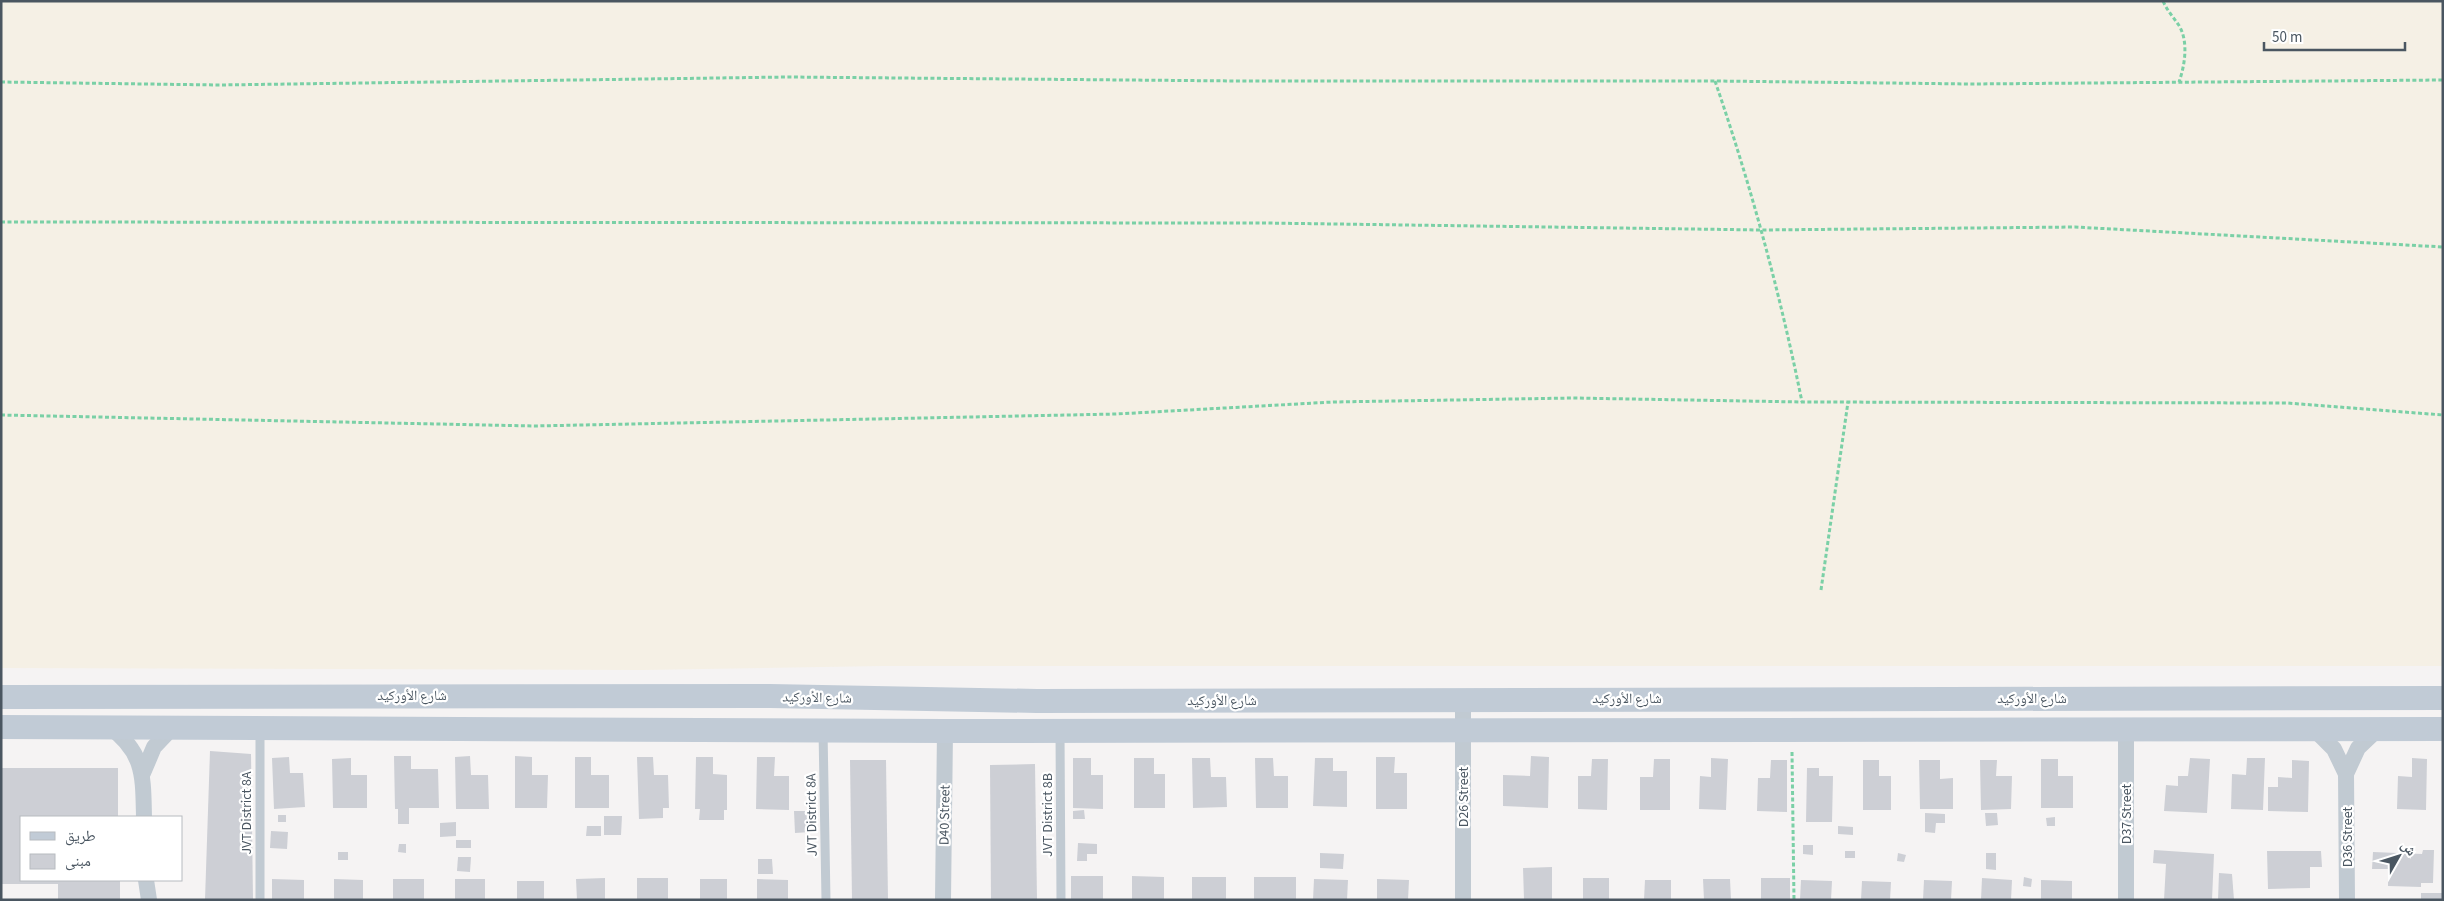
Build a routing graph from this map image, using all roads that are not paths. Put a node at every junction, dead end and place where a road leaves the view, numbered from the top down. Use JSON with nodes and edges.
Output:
{"nodes":[{"id":1,"x":1,"y":697,"type":"edge"},
{"id":2,"x":1463,"y":698,"type":"junction"},
{"id":3,"x":2208,"y":698,"type":"junction"},
{"id":4,"x":2443,"y":698,"type":"edge"},
{"id":5,"x":1038,"y":701,"type":"junction"},
{"id":6,"x":108,"y":726,"type":"junction"},
{"id":7,"x":1,"y":727,"type":"edge"},
{"id":8,"x":173,"y":727,"type":"junction"},
{"id":9,"x":260,"y":727,"type":"junction"},
{"id":10,"x":2378,"y":728,"type":"junction"},
{"id":11,"x":1464,"y":729,"type":"junction"},
{"id":12,"x":2126,"y":729,"type":"junction"},
{"id":13,"x":2314,"y":729,"type":"junction"},
{"id":14,"x":2443,"y":729,"type":"edge"},
{"id":15,"x":823,"y":730,"type":"junction"},
{"id":16,"x":1060,"y":730,"type":"junction"},
{"id":17,"x":945,"y":731,"type":"junction"},
{"id":18,"x":143,"y":773,"type":"junction"},
{"id":19,"x":2346,"y":774,"type":"junction"},
{"id":20,"x":144,"y":816,"type":"edge"},
{"id":21,"x":1463,"y":899,"type":"edge"},
{"id":22,"x":260,"y":900,"type":"edge"},
{"id":23,"x":826,"y":900,"type":"edge"},
{"id":24,"x":943,"y":900,"type":"edge"},
{"id":25,"x":1061,"y":900,"type":"edge"},
{"id":26,"x":2126,"y":900,"type":"edge"},
{"id":27,"x":2347,"y":900,"type":"edge"}],
"edges":[{"from":1,"to":5,"type":"street","name":"شارع الأوركيد"},
{"from":2,"to":3,"type":"street","name":"شارع الأوركيد"},
{"from":2,"to":5,"type":"street","name":"شارع الأوركيد"},
{"from":2,"to":11,"type":"street","name":"D26 Street"},
{"from":3,"to":4,"type":"street","name":"شارع الأوركيد"},
{"from":3,"to":12,"type":"street"},
{"from":5,"to":17,"type":"street"},
{"from":6,"to":7,"type":"street"},
{"from":6,"to":8,"type":"street"},
{"from":6,"to":18,"type":"street"},
{"from":8,"to":9,"type":"street"},
{"from":8,"to":18,"type":"street"},
{"from":9,"to":15,"type":"street"},
{"from":9,"to":22,"type":"lane","name":"JVT District 8A"},
{"from":10,"to":13,"type":"street"},
{"from":10,"to":14,"type":"street"},
{"from":10,"to":19,"type":"street","name":"D36 Street"},
{"from":11,"to":12,"type":"street"},
{"from":11,"to":16,"type":"street"},
{"from":11,"to":21,"type":"street","name":"D26 Street"},
{"from":12,"to":13,"type":"street"},
{"from":12,"to":26,"type":"street","name":"D37 Street"},
{"from":13,"to":19,"type":"street","name":"D36 Street"},
{"from":15,"to":17,"type":"street"},
{"from":15,"to":23,"type":"lane","name":"JVT District 8A"},
{"from":16,"to":17,"type":"street"},
{"from":16,"to":25,"type":"lane","name":"JVT District 8B"},
{"from":17,"to":24,"type":"street","name":"D40 Street"},
{"from":18,"to":20,"type":"street"},
{"from":19,"to":27,"type":"street","name":"D36 Street"}]}
